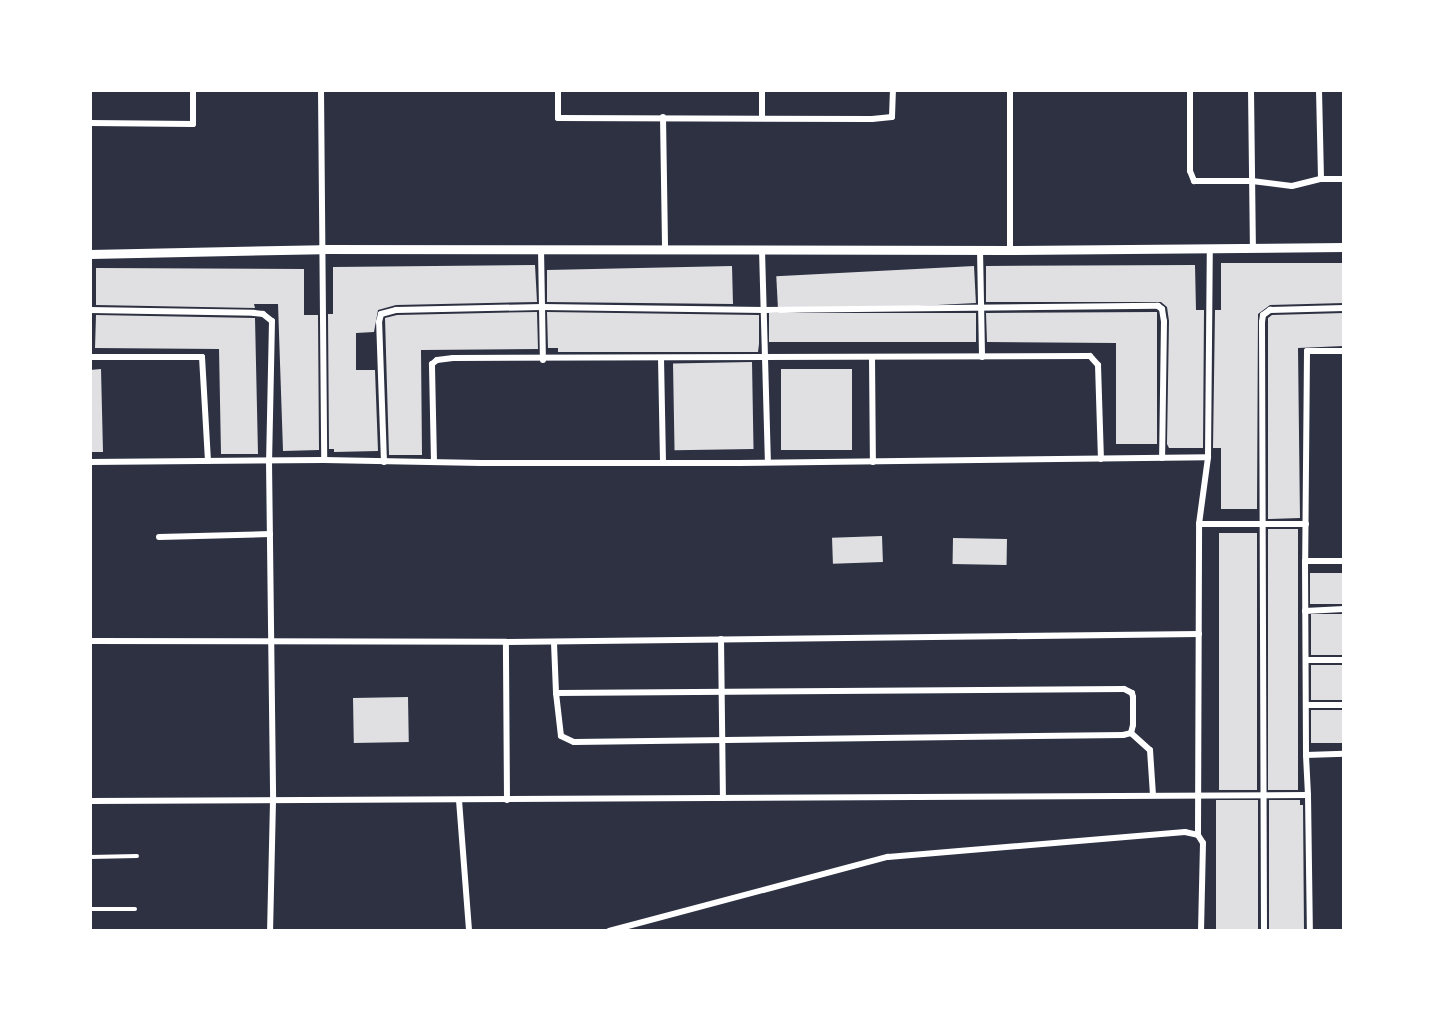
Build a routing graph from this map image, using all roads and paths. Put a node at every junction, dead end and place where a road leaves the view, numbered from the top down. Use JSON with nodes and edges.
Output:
{"nodes":[{"id":1,"x":193,"y":90,"type":"edge"},
{"id":2,"x":321,"y":90,"type":"edge"},
{"id":3,"x":558,"y":90,"type":"edge"},
{"id":4,"x":762,"y":90,"type":"edge"},
{"id":5,"x":893,"y":90,"type":"edge"},
{"id":6,"x":1010,"y":90,"type":"edge"},
{"id":7,"x":1190,"y":90,"type":"edge"},
{"id":8,"x":1251,"y":90,"type":"edge"},
{"id":9,"x":1318,"y":90,"type":"edge"},
{"id":10,"x":663,"y":117,"type":"junction"},
{"id":11,"x":762,"y":118,"type":"junction"},
{"id":12,"x":90,"y":123,"type":"edge"},
{"id":13,"x":1321,"y":179,"type":"junction"},
{"id":14,"x":1344,"y":179,"type":"edge"},
{"id":15,"x":1252,"y":181,"type":"junction"},
{"id":16,"x":1252,"y":247,"type":"junction"},
{"id":17,"x":1344,"y":247,"type":"edge"},
{"id":18,"x":1210,"y":248,"type":"junction"},
{"id":19,"x":321,"y":249,"type":"junction"},
{"id":20,"x":542,"y":249,"type":"junction"},
{"id":21,"x":664,"y":249,"type":"junction"},
{"id":22,"x":762,"y":250,"type":"junction"},
{"id":23,"x":980,"y":250,"type":"junction"},
{"id":24,"x":1010,"y":250,"type":"junction"},
{"id":25,"x":90,"y":254,"type":"edge"},
{"id":26,"x":542,"y":307,"type":"junction"},
{"id":27,"x":981,"y":308,"type":"junction"},
{"id":28,"x":1344,"y":308,"type":"edge"},
{"id":29,"x":90,"y":310,"type":"edge"},
{"id":30,"x":764,"y":310,"type":"junction"},
{"id":31,"x":1344,"y":351,"type":"edge"},
{"id":32,"x":90,"y":357,"type":"edge"},
{"id":33,"x":765,"y":357,"type":"junction"},
{"id":34,"x":872,"y":357,"type":"junction"},
{"id":35,"x":982,"y":357,"type":"junction"},
{"id":36,"x":661,"y":358,"type":"junction"},
{"id":37,"x":543,"y":360,"type":"junction"},
{"id":38,"x":1208,"y":457,"type":"junction"},
{"id":39,"x":1162,"y":458,"type":"junction"},
{"id":40,"x":1101,"y":459,"type":"junction"},
{"id":41,"x":324,"y":460,"type":"junction"},
{"id":42,"x":208,"y":461,"type":"junction"},
{"id":43,"x":269,"y":461,"type":"junction"},
{"id":44,"x":90,"y":462,"type":"edge"},
{"id":45,"x":384,"y":462,"type":"junction"},
{"id":46,"x":434,"y":462,"type":"junction"},
{"id":47,"x":768,"y":462,"type":"junction"},
{"id":48,"x":873,"y":462,"type":"junction"},
{"id":49,"x":663,"y":463,"type":"junction"},
{"id":50,"x":1199,"y":524,"type":"junction"},
{"id":51,"x":1263,"y":524,"type":"junction"},
{"id":52,"x":1305,"y":524,"type":"junction"},
{"id":53,"x":270,"y":534,"type":"junction"},
{"id":54,"x":159,"y":537,"type":"dead end"},
{"id":55,"x":1305,"y":561,"type":"junction"},
{"id":56,"x":1344,"y":561,"type":"edge"},
{"id":57,"x":1344,"y":609,"type":"edge"},
{"id":58,"x":1305,"y":611,"type":"junction"},
{"id":59,"x":1199,"y":634,"type":"junction"},
{"id":60,"x":721,"y":639,"type":"junction"},
{"id":61,"x":90,"y":641,"type":"edge"},
{"id":62,"x":272,"y":642,"type":"junction"},
{"id":63,"x":506,"y":642,"type":"junction"},
{"id":64,"x":554,"y":643,"type":"junction"},
{"id":65,"x":1306,"y":660,"type":"junction"},
{"id":66,"x":1344,"y":660,"type":"edge"},
{"id":67,"x":723,"y":691,"type":"junction"},
{"id":68,"x":556,"y":693,"type":"junction"},
{"id":69,"x":1306,"y":705,"type":"junction"},
{"id":70,"x":1344,"y":705,"type":"edge"},
{"id":71,"x":1131,"y":733,"type":"junction"},
{"id":72,"x":723,"y":742,"type":"junction"},
{"id":73,"x":1344,"y":754,"type":"edge"},
{"id":74,"x":1306,"y":755,"type":"junction"},
{"id":75,"x":1153,"y":795,"type":"junction"},
{"id":76,"x":1200,"y":795,"type":"junction"},
{"id":77,"x":1262,"y":795,"type":"junction"},
{"id":78,"x":1308,"y":795,"type":"junction"},
{"id":79,"x":723,"y":798,"type":"junction"},
{"id":80,"x":459,"y":800,"type":"junction"},
{"id":81,"x":507,"y":800,"type":"junction"},
{"id":82,"x":90,"y":801,"type":"edge"},
{"id":83,"x":273,"y":801,"type":"junction"},
{"id":84,"x":1198,"y":834,"type":"junction"},
{"id":85,"x":137,"y":856,"type":"dead end"},
{"id":86,"x":90,"y":857,"type":"edge"},
{"id":87,"x":90,"y":909,"type":"edge"},
{"id":88,"x":135,"y":909,"type":"dead end"},
{"id":89,"x":270,"y":931,"type":"edge"},
{"id":90,"x":469,"y":931,"type":"edge"},
{"id":91,"x":609,"y":931,"type":"edge"},
{"id":92,"x":1201,"y":931,"type":"edge"},
{"id":93,"x":1264,"y":931,"type":"edge"},
{"id":94,"x":1310,"y":931,"type":"edge"}],
"edges":[{"from":1,"to":12,"type":"street"},
{"from":2,"to":19,"type":"street"},
{"from":3,"to":10,"type":"street"},
{"from":4,"to":11,"type":"street"},
{"from":5,"to":11,"type":"street"},
{"from":6,"to":24,"type":"street"},
{"from":7,"to":15,"type":"street"},
{"from":8,"to":15,"type":"street"},
{"from":9,"to":13,"type":"street"},
{"from":10,"to":11,"type":"street"},
{"from":10,"to":21,"type":"street"},
{"from":13,"to":14,"type":"street"},
{"from":13,"to":15,"type":"street"},
{"from":15,"to":16,"type":"street"},
{"from":16,"to":17,"type":"street"},
{"from":16,"to":18,"type":"street"},
{"from":18,"to":24,"type":"street"},
{"from":18,"to":38,"type":"street"},
{"from":19,"to":20,"type":"street"},
{"from":19,"to":25,"type":"street"},
{"from":19,"to":41,"type":"street"},
{"from":20,"to":21,"type":"street"},
{"from":20,"to":26,"type":"street"},
{"from":21,"to":22,"type":"street"},
{"from":22,"to":23,"type":"street"},
{"from":22,"to":30,"type":"street"},
{"from":23,"to":24,"type":"street"},
{"from":23,"to":27,"type":"street"},
{"from":26,"to":30,"type":"street"},
{"from":26,"to":37,"type":"street"},
{"from":26,"to":45,"type":"street"},
{"from":27,"to":30,"type":"street"},
{"from":27,"to":35,"type":"street"},
{"from":27,"to":39,"type":"street"},
{"from":28,"to":51,"type":"street"},
{"from":29,"to":43,"type":"street"},
{"from":30,"to":33,"type":"street"},
{"from":31,"to":52,"type":"street"},
{"from":32,"to":42,"type":"street"},
{"from":33,"to":34,"type":"street"},
{"from":33,"to":36,"type":"street"},
{"from":33,"to":47,"type":"street"},
{"from":34,"to":35,"type":"street"},
{"from":34,"to":48,"type":"street"},
{"from":35,"to":40,"type":"street"},
{"from":36,"to":37,"type":"street"},
{"from":36,"to":49,"type":"street"},
{"from":37,"to":46,"type":"street"},
{"from":38,"to":39,"type":"street"},
{"from":38,"to":50,"type":"street"},
{"from":39,"to":40,"type":"street"},
{"from":40,"to":48,"type":"street"},
{"from":41,"to":43,"type":"street"},
{"from":41,"to":45,"type":"street"},
{"from":42,"to":43,"type":"street"},
{"from":42,"to":44,"type":"street"},
{"from":43,"to":53,"type":"street"},
{"from":45,"to":46,"type":"street"},
{"from":46,"to":49,"type":"street"},
{"from":47,"to":48,"type":"street"},
{"from":47,"to":49,"type":"street"},
{"from":50,"to":51,"type":"street"},
{"from":50,"to":59,"type":"street"},
{"from":51,"to":52,"type":"street"},
{"from":51,"to":77,"type":"street"},
{"from":52,"to":55,"type":"street"},
{"from":53,"to":54,"type":"street"},
{"from":53,"to":62,"type":"street"},
{"from":55,"to":56,"type":"street"},
{"from":55,"to":58,"type":"street"},
{"from":57,"to":58,"type":"street"},
{"from":58,"to":65,"type":"street"},
{"from":59,"to":60,"type":"street"},
{"from":59,"to":76,"type":"street"},
{"from":60,"to":64,"type":"street"},
{"from":60,"to":67,"type":"street"},
{"from":61,"to":62,"type":"street"},
{"from":62,"to":63,"type":"street"},
{"from":62,"to":83,"type":"street"},
{"from":63,"to":64,"type":"street"},
{"from":63,"to":81,"type":"street"},
{"from":64,"to":68,"type":"street"},
{"from":65,"to":66,"type":"street"},
{"from":65,"to":69,"type":"street"},
{"from":67,"to":68,"type":"street"},
{"from":67,"to":71,"type":"street"},
{"from":67,"to":72,"type":"street"},
{"from":68,"to":72,"type":"street"},
{"from":69,"to":70,"type":"street"},
{"from":69,"to":74,"type":"street"},
{"from":71,"to":72,"type":"street"},
{"from":71,"to":75,"type":"street"},
{"from":72,"to":79,"type":"street"},
{"from":73,"to":74,"type":"street"},
{"from":74,"to":78,"type":"street"},
{"from":75,"to":76,"type":"street"},
{"from":75,"to":79,"type":"street"},
{"from":76,"to":77,"type":"street"},
{"from":76,"to":84,"type":"street"},
{"from":77,"to":78,"type":"street"},
{"from":77,"to":93,"type":"street"},
{"from":78,"to":94,"type":"street"},
{"from":79,"to":81,"type":"street"},
{"from":80,"to":81,"type":"street"},
{"from":80,"to":83,"type":"street"},
{"from":80,"to":90,"type":"street"},
{"from":82,"to":83,"type":"street"},
{"from":83,"to":89,"type":"street"},
{"from":84,"to":91,"type":"street"},
{"from":84,"to":92,"type":"street"},
{"from":85,"to":86,"type":"lane"},
{"from":87,"to":88,"type":"lane"}]}
